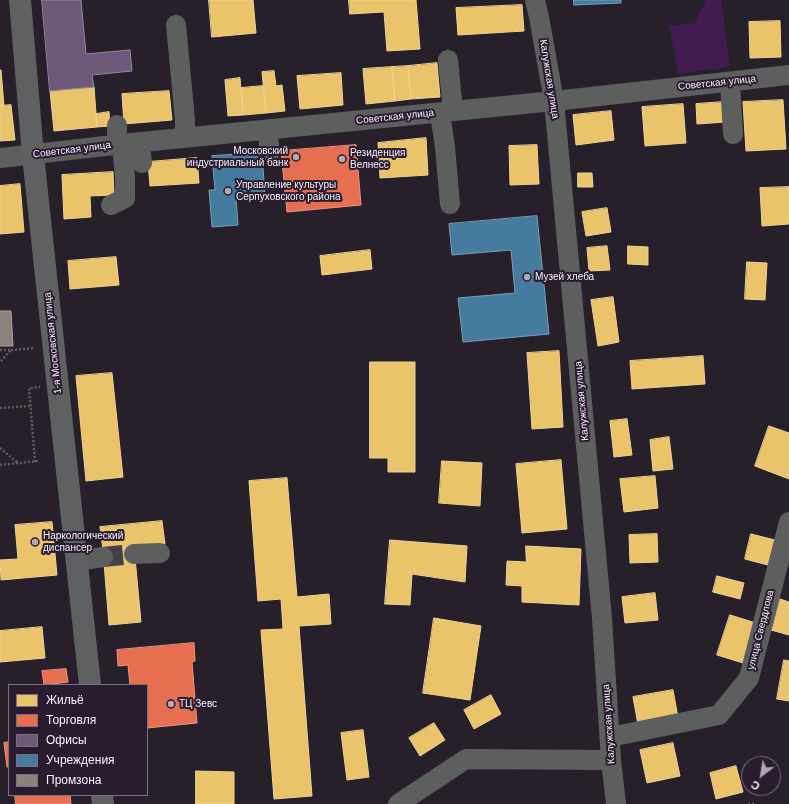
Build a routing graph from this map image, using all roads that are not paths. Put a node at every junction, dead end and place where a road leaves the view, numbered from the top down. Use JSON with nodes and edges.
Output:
{"nodes":[{"id":1,"x":20,"y":0,"type":"edge"},
{"id":2,"x":535,"y":0,"type":"edge"},
{"id":3,"x":176,"y":25,"type":"dead end"},
{"id":4,"x":448,"y":60,"type":"dead end"},
{"id":5,"x":789,"y":75,"type":"edge"},
{"id":6,"x":730,"y":82,"type":"junction"},
{"id":7,"x":554,"y":101,"type":"junction"},
{"id":8,"x":447,"y":112,"type":"junction"},
{"id":9,"x":117,"y":125,"type":"dead end"},
{"id":10,"x":267,"y":130,"type":"junction"},
{"id":11,"x":733,"y":134,"type":"dead end"},
{"id":12,"x":185,"y":138,"type":"junction"},
{"id":13,"x":127,"y":144,"type":"junction"},
{"id":14,"x":270,"y":152,"type":"dead end"},
{"id":15,"x":33,"y":155,"type":"junction"},
{"id":16,"x":0,"y":158,"type":"edge"},
{"id":17,"x":142,"y":163,"type":"dead end"},
{"id":18,"x":450,"y":204,"type":"dead end"},
{"id":19,"x":111,"y":205,"type":"dead end"},
{"id":20,"x":789,"y":522,"type":"edge"},
{"id":21,"x":160,"y":553,"type":"dead end"},
{"id":22,"x":134,"y":554,"type":"tunnel mouth"},
{"id":23,"x":103,"y":557,"type":"tunnel mouth"},
{"id":24,"x":77,"y":561,"type":"junction"},
{"id":25,"x":90,"y":684,"type":"edge"},
{"id":26,"x":610,"y":737,"type":"junction"},
{"id":27,"x":611,"y":760,"type":"junction"},
{"id":28,"x":398,"y":804,"type":"edge"},
{"id":29,"x":616,"y":804,"type":"edge"}],
"edges":[{"from":1,"to":15,"type":"main road","name":"1-я Московская улица"},
{"from":2,"to":7,"type":"street","name":"Калужская улица"},
{"from":3,"to":12,"type":"street"},
{"from":4,"to":8,"type":"street"},
{"from":5,"to":6,"type":"street","name":"Советская улица"},
{"from":6,"to":7,"type":"street","name":"Советская улица"},
{"from":6,"to":11,"type":"street"},
{"from":7,"to":8,"type":"street","name":"Советская улица"},
{"from":7,"to":26,"type":"street","name":"Калужская улица"},
{"from":8,"to":10,"type":"street","name":"Советская улица"},
{"from":8,"to":18,"type":"street"},
{"from":9,"to":13,"type":"street"},
{"from":10,"to":12,"type":"street","name":"Советская улица"},
{"from":10,"to":14,"type":"street"},
{"from":12,"to":13,"type":"street","name":"Советская улица"},
{"from":13,"to":15,"type":"street","name":"Советская улица"},
{"from":13,"to":17,"type":"street"},
{"from":13,"to":19,"type":"street"},
{"from":15,"to":16,"type":"street","name":"Советская улица"},
{"from":15,"to":24,"type":"main road","name":"1-я Московская улица"},
{"from":20,"to":26,"type":"street","name":"улица Свердлова"},
{"from":21,"to":22,"type":"street"},
{"from":23,"to":24,"type":"street"},
{"from":24,"to":25,"type":"main road","name":"1-я Московская улица"},
{"from":26,"to":27,"type":"street","name":"Калужская улица"},
{"from":27,"to":28,"type":"street"},
{"from":27,"to":29,"type":"street","name":"Калужская улица"}]}
